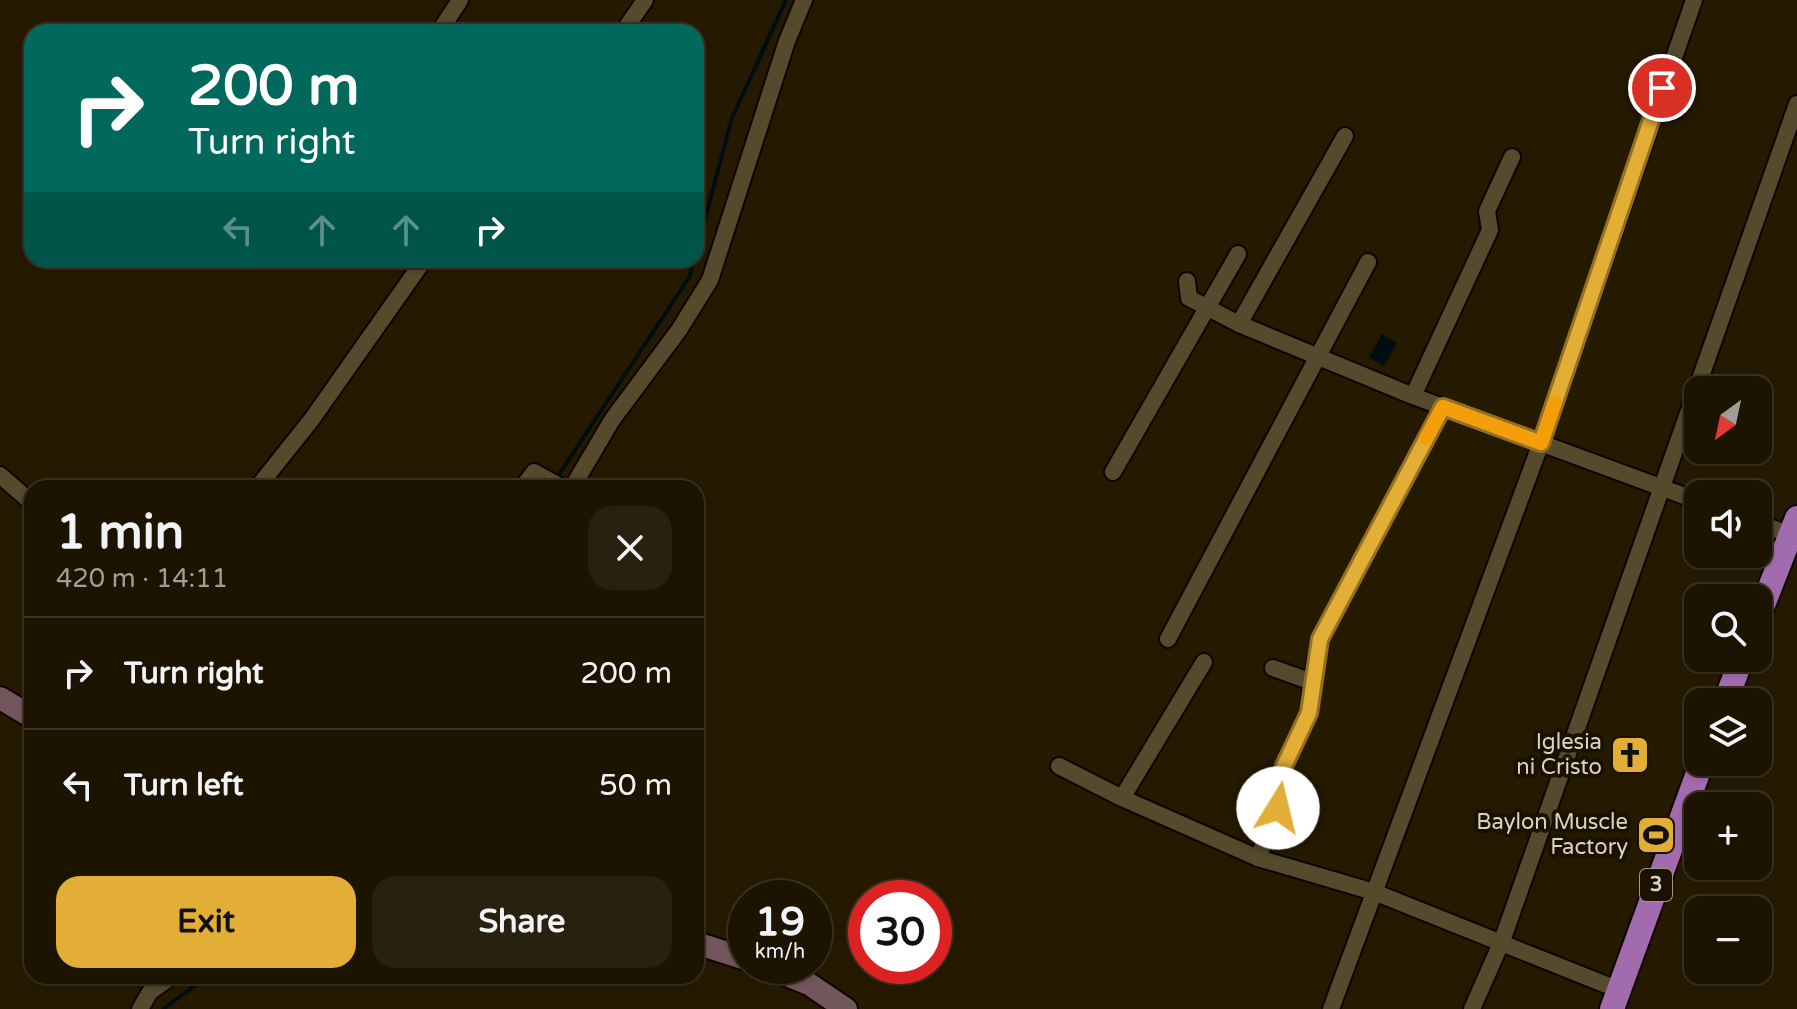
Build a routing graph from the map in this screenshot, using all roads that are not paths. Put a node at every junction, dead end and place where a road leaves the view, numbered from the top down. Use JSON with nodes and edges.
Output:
{"nodes":[{"id":1,"x":460,"y":0,"type":"edge"},
{"id":2,"x":645,"y":0,"type":"edge"},
{"id":3,"x":804,"y":0,"type":"edge"},
{"id":4,"x":1694,"y":0,"type":"edge"},
{"id":5,"x":444,"y":24,"type":"edge"},
{"id":6,"x":628,"y":24,"type":"edge"},
{"id":7,"x":1797,"y":104,"type":"edge"},
{"id":8,"x":1345,"y":136,"type":"dead end"},
{"id":9,"x":1512,"y":157,"type":"dead end"},
{"id":10,"x":1238,"y":254,"type":"dead end"},
{"id":11,"x":1368,"y":262,"type":"dead end"},
{"id":12,"x":418,"y":268,"type":"edge"},
{"id":13,"x":1187,"y":281,"type":"dead end"},
{"id":14,"x":1205,"y":307,"type":"junction"},
{"id":15,"x":1239,"y":324,"type":"junction"},
{"id":16,"x":1319,"y":358,"type":"junction"},
{"id":17,"x":1413,"y":396,"type":"junction"},
{"id":18,"x":1443,"y":407,"type":"junction"},
{"id":19,"x":1541,"y":443,"type":"junction"},
{"id":20,"x":1113,"y":472,"type":"dead end"},
{"id":21,"x":0,"y":475,"type":"edge"},
{"id":22,"x":263,"y":480,"type":"edge"},
{"id":23,"x":528,"y":480,"type":"edge"},
{"id":24,"x":551,"y":480,"type":"edge"},
{"id":25,"x":577,"y":480,"type":"edge"},
{"id":26,"x":1660,"y":487,"type":"junction"},
{"id":27,"x":24,"y":496,"type":"edge"},
{"id":28,"x":1684,"y":496,"type":"edge"},
{"id":29,"x":1772,"y":525,"type":"edge"},
{"id":30,"x":1794,"y":527,"type":"edge"},
{"id":31,"x":1771,"y":584,"type":"edge"},
{"id":32,"x":1168,"y":639,"type":"dead end"},
{"id":33,"x":1204,"y":662,"type":"dead end"},
{"id":34,"x":1273,"y":668,"type":"dead end"},
{"id":35,"x":1312,"y":682,"type":"junction"},
{"id":36,"x":0,"y":698,"type":"edge"},
{"id":37,"x":24,"y":712,"type":"edge"},
{"id":38,"x":1059,"y":766,"type":"dead end"},
{"id":39,"x":1697,"y":776,"type":"edge"},
{"id":40,"x":1122,"y":798,"type":"junction"},
{"id":41,"x":1258,"y":858,"type":"junction"},
{"id":42,"x":1374,"y":892,"type":"junction"},
{"id":43,"x":1502,"y":941,"type":"junction"},
{"id":44,"x":704,"y":946,"type":"edge"},
{"id":45,"x":728,"y":953,"type":"edge"},
{"id":46,"x":161,"y":984,"type":"edge"},
{"id":47,"x":809,"y":984,"type":"edge"},
{"id":48,"x":1616,"y":999,"type":"edge"},
{"id":49,"x":140,"y":1009,"type":"edge"},
{"id":50,"x":846,"y":1009,"type":"edge"},
{"id":51,"x":1331,"y":1009,"type":"edge"},
{"id":52,"x":1472,"y":1009,"type":"edge"}],
"edges":[{"from":1,"to":5,"type":"street"},
{"from":2,"to":6,"type":"street"},
{"from":3,"to":25,"type":"street"},
{"from":4,"to":19,"type":"street"},
{"from":7,"to":26,"type":"street"},
{"from":8,"to":15,"type":"street"},
{"from":9,"to":17,"type":"street"},
{"from":10,"to":14,"type":"street"},
{"from":11,"to":16,"type":"street"},
{"from":12,"to":22,"type":"street"},
{"from":13,"to":14,"type":"street"},
{"from":14,"to":15,"type":"street"},
{"from":14,"to":20,"type":"street"},
{"from":15,"to":16,"type":"street"},
{"from":16,"to":17,"type":"street"},
{"from":16,"to":32,"type":"street"},
{"from":17,"to":18,"type":"street"},
{"from":18,"to":19,"type":"street"},
{"from":18,"to":35,"type":"street"},
{"from":19,"to":26,"type":"street"},
{"from":19,"to":42,"type":"street"},
{"from":21,"to":27,"type":"street"},
{"from":23,"to":24,"type":"street"},
{"from":26,"to":28,"type":"street"},
{"from":26,"to":43,"type":"street"},
{"from":29,"to":30,"type":"street"},
{"from":30,"to":31,"type":"highway"},
{"from":33,"to":40,"type":"street"},
{"from":34,"to":35,"type":"street"},
{"from":35,"to":41,"type":"street"},
{"from":36,"to":37,"type":"main road"},
{"from":38,"to":40,"type":"street"},
{"from":39,"to":48,"type":"highway","number":"3"},
{"from":40,"to":41,"type":"street"},
{"from":41,"to":42,"type":"street"},
{"from":42,"to":43,"type":"street"},
{"from":42,"to":51,"type":"street"},
{"from":43,"to":48,"type":"street"},
{"from":43,"to":52,"type":"street"},
{"from":44,"to":45,"type":"main road"},
{"from":46,"to":49,"type":"street"},
{"from":47,"to":50,"type":"main road"}]}
